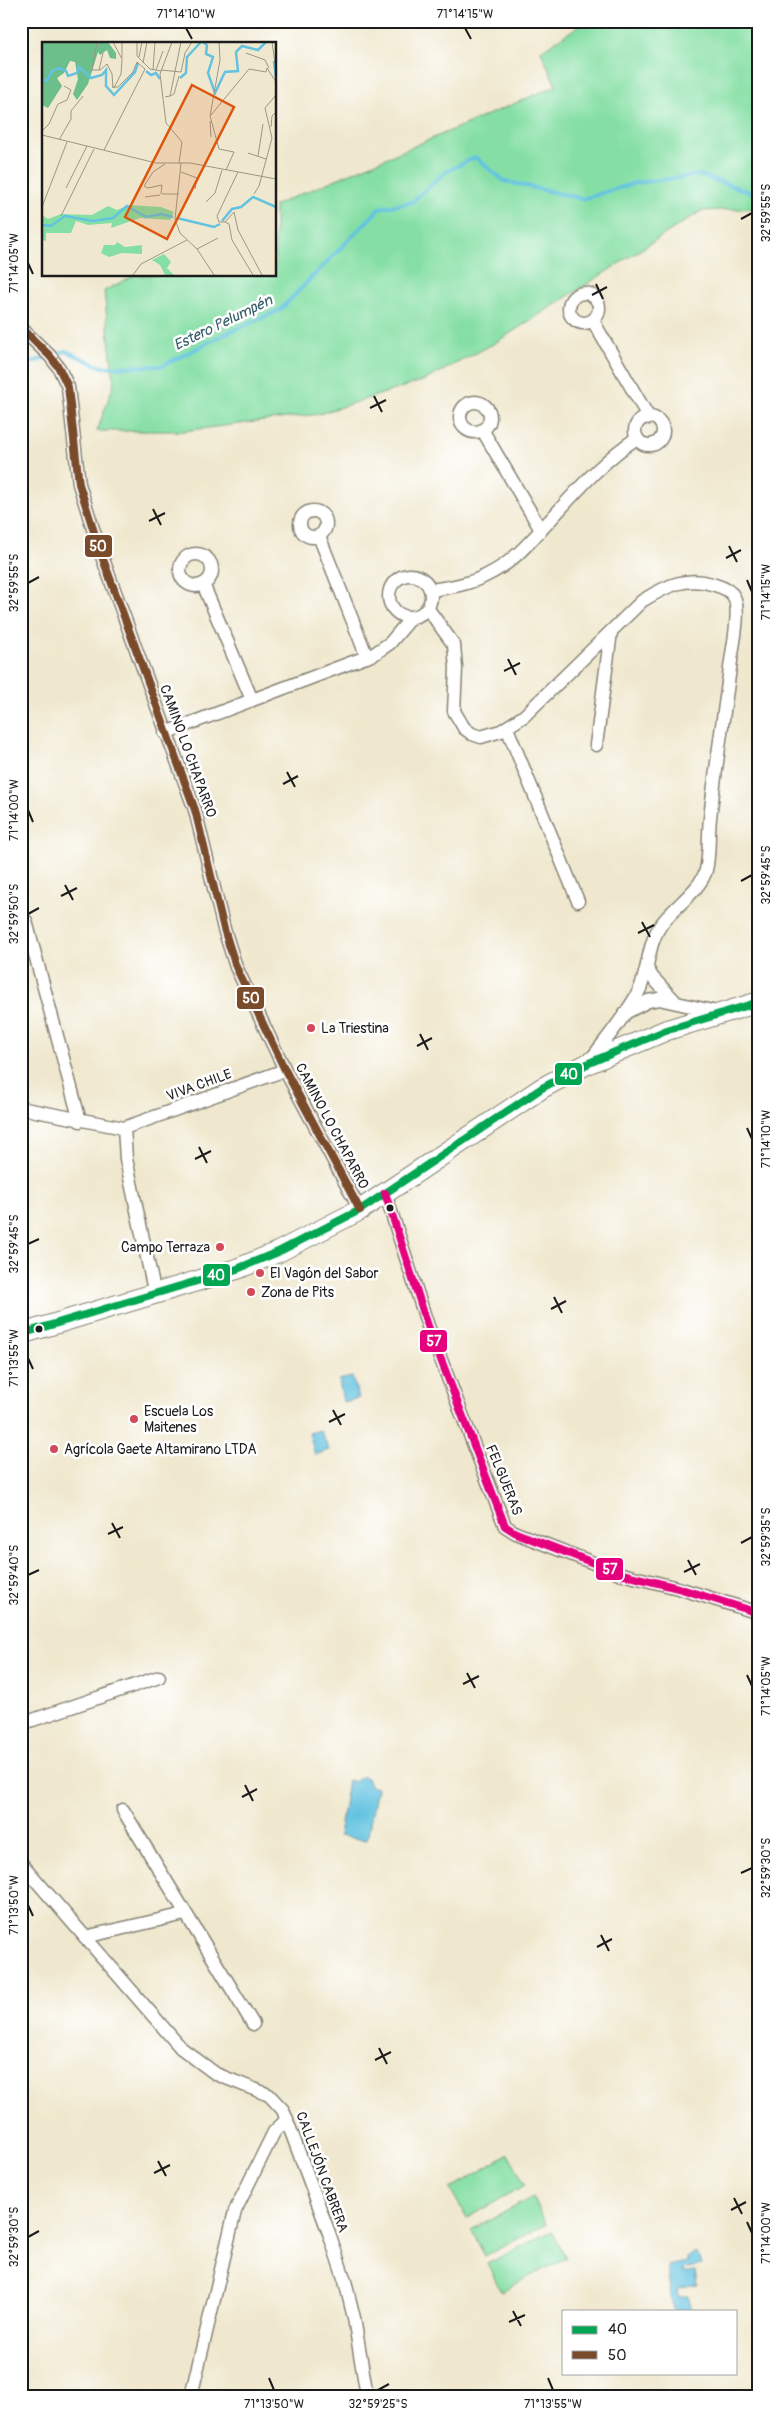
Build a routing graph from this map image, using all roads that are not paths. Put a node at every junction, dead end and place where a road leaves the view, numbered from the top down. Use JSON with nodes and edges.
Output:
{"nodes":[{"id":1,"x":593,"y":321,"type":"dead end"},
{"id":2,"x":21,"y":328,"type":"edge"},
{"id":3,"x":649,"y":418,"type":"junction"},
{"id":4,"x":483,"y":431,"type":"dead end"},
{"id":5,"x":637,"y":438,"type":"junction"},
{"id":6,"x":541,"y":530,"type":"junction"},
{"id":7,"x":319,"y":536,"type":"dead end"},
{"id":8,"x":203,"y":584,"type":"dead end"},
{"id":9,"x":431,"y":590,"type":"junction"},
{"id":10,"x":428,"y":609,"type":"junction"},
{"id":11,"x":411,"y":618,"type":"junction"},
{"id":12,"x":611,"y":632,"type":"junction"},
{"id":13,"x":367,"y":657,"type":"junction"},
{"id":14,"x":252,"y":700,"type":"junction"},
{"id":15,"x":507,"y":728,"type":"junction"},
{"id":16,"x":165,"y":733,"type":"junction"},
{"id":17,"x":596,"y":745,"type":"dead end"},
{"id":18,"x":578,"y":901,"type":"dead end"},
{"id":19,"x":26,"y":921,"type":"dead end"},
{"id":20,"x":647,"y":968,"type":"junction"},
{"id":21,"x":674,"y":1000,"type":"junction"},
{"id":22,"x":759,"y":1002,"type":"edge"},
{"id":23,"x":723,"y":1012,"type":"junction"},
{"id":24,"x":623,"y":1014,"type":"junction"},
{"id":25,"x":589,"y":1064,"type":"junction"},
{"id":26,"x":285,"y":1070,"type":"junction"},
{"id":27,"x":21,"y":1106,"type":"edge"},
{"id":28,"x":80,"y":1120,"type":"junction"},
{"id":29,"x":124,"y":1128,"type":"junction"},
{"id":30,"x":385,"y":1193,"type":"junction"},
{"id":31,"x":360,"y":1210,"type":"junction"},
{"id":32,"x":155,"y":1295,"type":"junction"},
{"id":33,"x":21,"y":1334,"type":"edge"},
{"id":34,"x":759,"y":1613,"type":"edge"},
{"id":35,"x":160,"y":1677,"type":"dead end"},
{"id":36,"x":21,"y":1724,"type":"edge"},
{"id":37,"x":123,"y":1810,"type":"dead end"},
{"id":38,"x":21,"y":1863,"type":"edge"},
{"id":39,"x":185,"y":1914,"type":"junction"},
{"id":40,"x":84,"y":1937,"type":"junction"},
{"id":41,"x":253,"y":2024,"type":"dead end"},
{"id":42,"x":287,"y":2119,"type":"junction"},
{"id":43,"x":191,"y":2396,"type":"edge"},
{"id":44,"x":367,"y":2396,"type":"edge"}],
"edges":[{"from":1,"to":3,"type":"street"},
{"from":2,"to":16,"type":"street","name":"CAMINO LO CHAPARRO"},
{"from":3,"to":5,"type":"street"},
{"from":3,"to":5,"type":"street"},
{"from":4,"to":6,"type":"street"},
{"from":5,"to":6,"type":"street"},
{"from":6,"to":9,"type":"street"},
{"from":7,"to":13,"type":"street"},
{"from":8,"to":14,"type":"street"},
{"from":9,"to":10,"type":"street"},
{"from":9,"to":11,"type":"street"},
{"from":10,"to":11,"type":"street"},
{"from":10,"to":15,"type":"street"},
{"from":11,"to":13,"type":"street"},
{"from":12,"to":15,"type":"street"},
{"from":12,"to":17,"type":"street"},
{"from":12,"to":20,"type":"street"},
{"from":13,"to":14,"type":"street"},
{"from":14,"to":16,"type":"street"},
{"from":15,"to":18,"type":"street"},
{"from":16,"to":26,"type":"street","name":"CAMINO LO CHAPARRO"},
{"from":19,"to":28,"type":"street"},
{"from":20,"to":21,"type":"street"},
{"from":20,"to":24,"type":"street"},
{"from":21,"to":23,"type":"street"},
{"from":21,"to":24,"type":"street"},
{"from":22,"to":23,"type":"main road"},
{"from":23,"to":25,"type":"main road"},
{"from":24,"to":25,"type":"street"},
{"from":25,"to":30,"type":"main road"},
{"from":26,"to":29,"type":"street","name":"VIVA CHILE"},
{"from":26,"to":31,"type":"street","name":"CAMINO LO CHAPARRO"},
{"from":27,"to":28,"type":"street"},
{"from":28,"to":29,"type":"street"},
{"from":29,"to":32,"type":"street"},
{"from":30,"to":31,"type":"main road"},
{"from":30,"to":34,"type":"street","name":"FELGUERAS"},
{"from":31,"to":32,"type":"main road"},
{"from":32,"to":33,"type":"main road"},
{"from":35,"to":36,"type":"street"},
{"from":37,"to":39,"type":"street"},
{"from":38,"to":40,"type":"street","name":"CALLEJÓN CABRERA"},
{"from":39,"to":40,"type":"street"},
{"from":39,"to":41,"type":"street"},
{"from":40,"to":42,"type":"street","name":"CALLEJÓN CABRERA"},
{"from":42,"to":43,"type":"street"},
{"from":42,"to":44,"type":"street","name":"CALLEJÓN CABRERA"}]}
